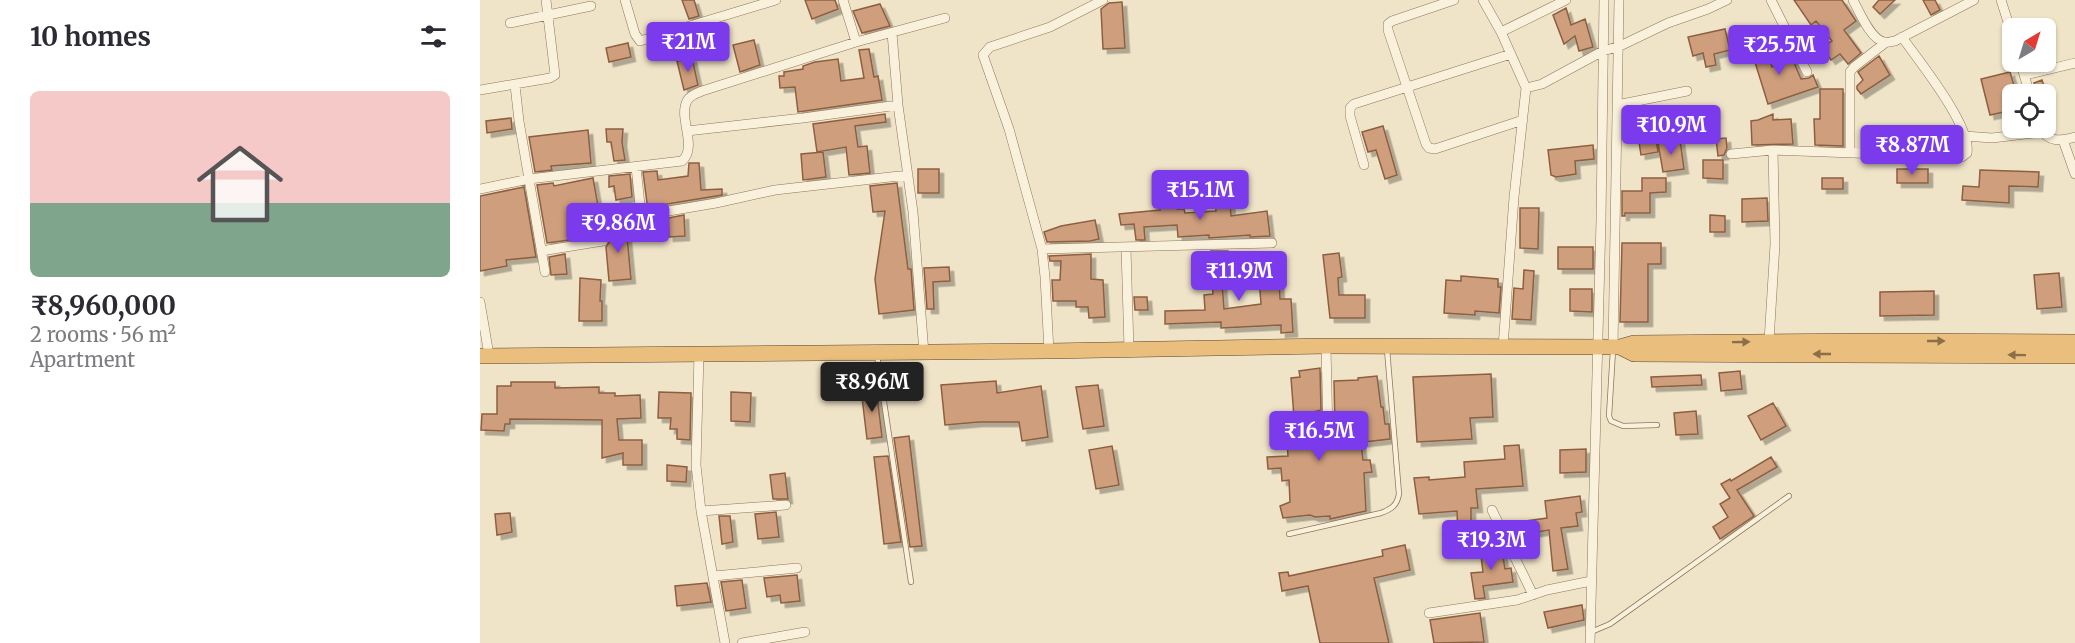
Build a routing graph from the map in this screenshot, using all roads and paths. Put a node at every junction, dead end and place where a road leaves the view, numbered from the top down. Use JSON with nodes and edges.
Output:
{"nodes":[{"id":1,"x":546,"y":0,"type":"edge"},
{"id":2,"x":625,"y":0,"type":"edge"},
{"id":3,"x":776,"y":0,"type":"edge"},
{"id":4,"x":843,"y":0,"type":"edge"},
{"id":5,"x":1103,"y":0,"type":"edge"},
{"id":6,"x":1454,"y":0,"type":"edge"},
{"id":7,"x":1483,"y":0,"type":"edge"},
{"id":8,"x":1566,"y":0,"type":"edge"},
{"id":9,"x":1604,"y":0,"type":"edge"},
{"id":10,"x":1619,"y":0,"type":"edge"},
{"id":11,"x":1727,"y":0,"type":"edge"},
{"id":12,"x":1771,"y":0,"type":"edge"},
{"id":13,"x":1853,"y":0,"type":"edge"},
{"id":14,"x":1974,"y":0,"type":"edge"},
{"id":15,"x":2001,"y":0,"type":"edge"},
{"id":16,"x":591,"y":6,"type":"dead end"},
{"id":17,"x":548,"y":15,"type":"junction"},
{"id":18,"x":945,"y":18,"type":"dead end"},
{"id":19,"x":2007,"y":18,"type":"edge"},
{"id":20,"x":510,"y":23,"type":"dead end"},
{"id":21,"x":1501,"y":32,"type":"junction"},
{"id":22,"x":892,"y":33,"type":"junction"},
{"id":23,"x":1902,"y":37,"type":"junction"},
{"id":24,"x":856,"y":42,"type":"junction"},
{"id":25,"x":1884,"y":42,"type":"junction"},
{"id":26,"x":1611,"y":48,"type":"junction"},
{"id":27,"x":1511,"y":54,"type":"junction"},
{"id":28,"x":2075,"y":63,"type":"edge"},
{"id":29,"x":1807,"y":72,"type":"dead end"},
{"id":30,"x":2024,"y":72,"type":"edge"},
{"id":31,"x":2025,"y":75,"type":"junction"},
{"id":32,"x":2027,"y":84,"type":"edge"},
{"id":33,"x":515,"y":85,"type":"junction"},
{"id":34,"x":1406,"y":87,"type":"junction"},
{"id":35,"x":1526,"y":88,"type":"junction"},
{"id":36,"x":480,"y":90,"type":"edge"},
{"id":37,"x":1687,"y":91,"type":"dead end"},
{"id":38,"x":898,"y":105,"type":"junction"},
{"id":39,"x":1617,"y":105,"type":"junction"},
{"id":40,"x":1523,"y":120,"type":"junction"},
{"id":41,"x":687,"y":131,"type":"junction"},
{"id":42,"x":1965,"y":136,"type":"junction"},
{"id":43,"x":2075,"y":137,"type":"edge"},
{"id":44,"x":2002,"y":138,"type":"edge"},
{"id":45,"x":2048,"y":138,"type":"edge"},
{"id":46,"x":2063,"y":140,"type":"junction"},
{"id":47,"x":1773,"y":150,"type":"junction"},
{"id":48,"x":1850,"y":152,"type":"junction"},
{"id":49,"x":1731,"y":154,"type":"dead end"},
{"id":50,"x":1364,"y":165,"type":"dead end"},
{"id":51,"x":636,"y":167,"type":"junction"},
{"id":52,"x":2075,"y":174,"type":"edge"},
{"id":53,"x":908,"y":176,"type":"junction"},
{"id":54,"x":529,"y":179,"type":"junction"},
{"id":55,"x":480,"y":189,"type":"edge"},
{"id":56,"x":603,"y":241,"type":"dead end"},
{"id":57,"x":1272,"y":243,"type":"dead end"},
{"id":58,"x":1126,"y":248,"type":"junction"},
{"id":59,"x":1042,"y":249,"type":"junction"},
{"id":60,"x":541,"y":251,"type":"junction"},
{"id":61,"x":545,"y":272,"type":"dead end"},
{"id":62,"x":480,"y":302,"type":"edge"},
{"id":63,"x":1769,"y":341,"type":"junction"},
{"id":64,"x":2075,"y":342,"type":"edge"},
{"id":65,"x":1326,"y":346,"type":"junction"},
{"id":66,"x":1387,"y":346,"type":"junction"},
{"id":67,"x":1503,"y":347,"type":"junction"},
{"id":68,"x":1596,"y":347,"type":"junction"},
{"id":69,"x":1617,"y":347,"type":"junction"},
{"id":70,"x":1129,"y":350,"type":"junction"},
{"id":71,"x":1049,"y":351,"type":"junction"},
{"id":72,"x":877,"y":352,"type":"junction"},
{"id":73,"x":924,"y":353,"type":"junction"},
{"id":74,"x":699,"y":354,"type":"junction"},
{"id":75,"x":484,"y":355,"type":"edge"},
{"id":76,"x":2075,"y":356,"type":"edge"},
{"id":77,"x":1657,"y":425,"type":"dead end"},
{"id":78,"x":1359,"y":438,"type":"dead end"},
{"id":79,"x":1789,"y":496,"type":"dead end"},
{"id":80,"x":786,"y":504,"type":"dead end"},
{"id":81,"x":1492,"y":510,"type":"dead end"},
{"id":82,"x":701,"y":512,"type":"junction"},
{"id":83,"x":1288,"y":534,"type":"dead end"},
{"id":84,"x":797,"y":568,"type":"dead end"},
{"id":85,"x":714,"y":576,"type":"junction"},
{"id":86,"x":1591,"y":581,"type":"junction"},
{"id":87,"x":911,"y":582,"type":"dead end"},
{"id":88,"x":1533,"y":594,"type":"junction"},
{"id":89,"x":1429,"y":613,"type":"dead end"},
{"id":90,"x":806,"y":632,"type":"dead end"},
{"id":91,"x":1590,"y":632,"type":"junction"},
{"id":92,"x":725,"y":643,"type":"edge"},
{"id":93,"x":742,"y":643,"type":"edge"},
{"id":94,"x":1590,"y":643,"type":"edge"}],
"edges":[{"from":1,"to":17,"type":"street"},
{"from":2,"to":3,"type":"street"},
{"from":4,"to":24,"type":"street"},
{"from":5,"to":59,"type":"street"},
{"from":6,"to":34,"type":"street"},
{"from":7,"to":21,"type":"street"},
{"from":8,"to":21,"type":"street"},
{"from":9,"to":26,"type":"street"},
{"from":10,"to":26,"type":"street"},
{"from":11,"to":26,"type":"street"},
{"from":12,"to":29,"type":"street"},
{"from":13,"to":25,"type":"street"},
{"from":14,"to":23,"type":"street"},
{"from":15,"to":19,"type":"street"},
{"from":16,"to":17,"type":"street"},
{"from":17,"to":20,"type":"street"},
{"from":17,"to":33,"type":"street"},
{"from":18,"to":22,"type":"street"},
{"from":21,"to":27,"type":"street"},
{"from":22,"to":24,"type":"street"},
{"from":22,"to":38,"type":"street"},
{"from":23,"to":25,"type":"street"},
{"from":23,"to":42,"type":"street"},
{"from":24,"to":41,"type":"street"},
{"from":25,"to":48,"type":"street"},
{"from":26,"to":35,"type":"street"},
{"from":26,"to":39,"type":"street"},
{"from":26,"to":68,"type":"street"},
{"from":27,"to":34,"type":"street"},
{"from":27,"to":35,"type":"street"},
{"from":28,"to":31,"type":"street"},
{"from":30,"to":31,"type":"street"},
{"from":31,"to":32,"type":"street"},
{"from":33,"to":36,"type":"street"},
{"from":33,"to":54,"type":"street"},
{"from":34,"to":40,"type":"street"},
{"from":34,"to":50,"type":"street"},
{"from":35,"to":40,"type":"street"},
{"from":37,"to":39,"type":"street"},
{"from":38,"to":41,"type":"street"},
{"from":38,"to":53,"type":"street"},
{"from":39,"to":69,"type":"street"},
{"from":40,"to":67,"type":"street"},
{"from":41,"to":51,"type":"street"},
{"from":42,"to":44,"type":"street"},
{"from":42,"to":48,"type":"street"},
{"from":43,"to":46,"type":"street"},
{"from":45,"to":46,"type":"street"},
{"from":46,"to":52,"type":"street"},
{"from":47,"to":48,"type":"street"},
{"from":47,"to":49,"type":"street"},
{"from":47,"to":63,"type":"street"},
{"from":51,"to":53,"type":"street"},
{"from":51,"to":54,"type":"street"},
{"from":53,"to":73,"type":"street"},
{"from":54,"to":55,"type":"street"},
{"from":54,"to":60,"type":"street"},
{"from":56,"to":60,"type":"street"},
{"from":57,"to":58,"type":"street"},
{"from":58,"to":59,"type":"street"},
{"from":58,"to":70,"type":"street"},
{"from":59,"to":71,"type":"street"},
{"from":60,"to":61,"type":"street"},
{"from":62,"to":75,"type":"street"},
{"from":63,"to":64,"type":"highway","one_way":true},
{"from":69,"to":63,"type":"highway","one_way":true},
{"from":65,"to":66,"type":"highway"},
{"from":65,"to":70,"type":"highway"},
{"from":65,"to":78,"type":"street"},
{"from":66,"to":67,"type":"highway"},
{"from":66,"to":83,"type":"lane"},
{"from":67,"to":68,"type":"highway"},
{"from":68,"to":69,"type":"highway"},
{"from":68,"to":86,"type":"street"},
{"from":76,"to":69,"type":"highway","one_way":true},
{"from":69,"to":77,"type":"lane"},
{"from":70,"to":71,"type":"highway"},
{"from":71,"to":73,"type":"highway"},
{"from":72,"to":73,"type":"highway"},
{"from":72,"to":74,"type":"highway"},
{"from":72,"to":87,"type":"lane"},
{"from":74,"to":75,"type":"highway"},
{"from":74,"to":82,"type":"street"},
{"from":79,"to":91,"type":"lane"},
{"from":80,"to":82,"type":"street"},
{"from":81,"to":88,"type":"street"},
{"from":82,"to":85,"type":"street"},
{"from":84,"to":85,"type":"street"},
{"from":85,"to":92,"type":"street"},
{"from":86,"to":88,"type":"street"},
{"from":86,"to":91,"type":"street"},
{"from":88,"to":89,"type":"street"},
{"from":90,"to":93,"type":"street"},
{"from":91,"to":94,"type":"street"}]}
